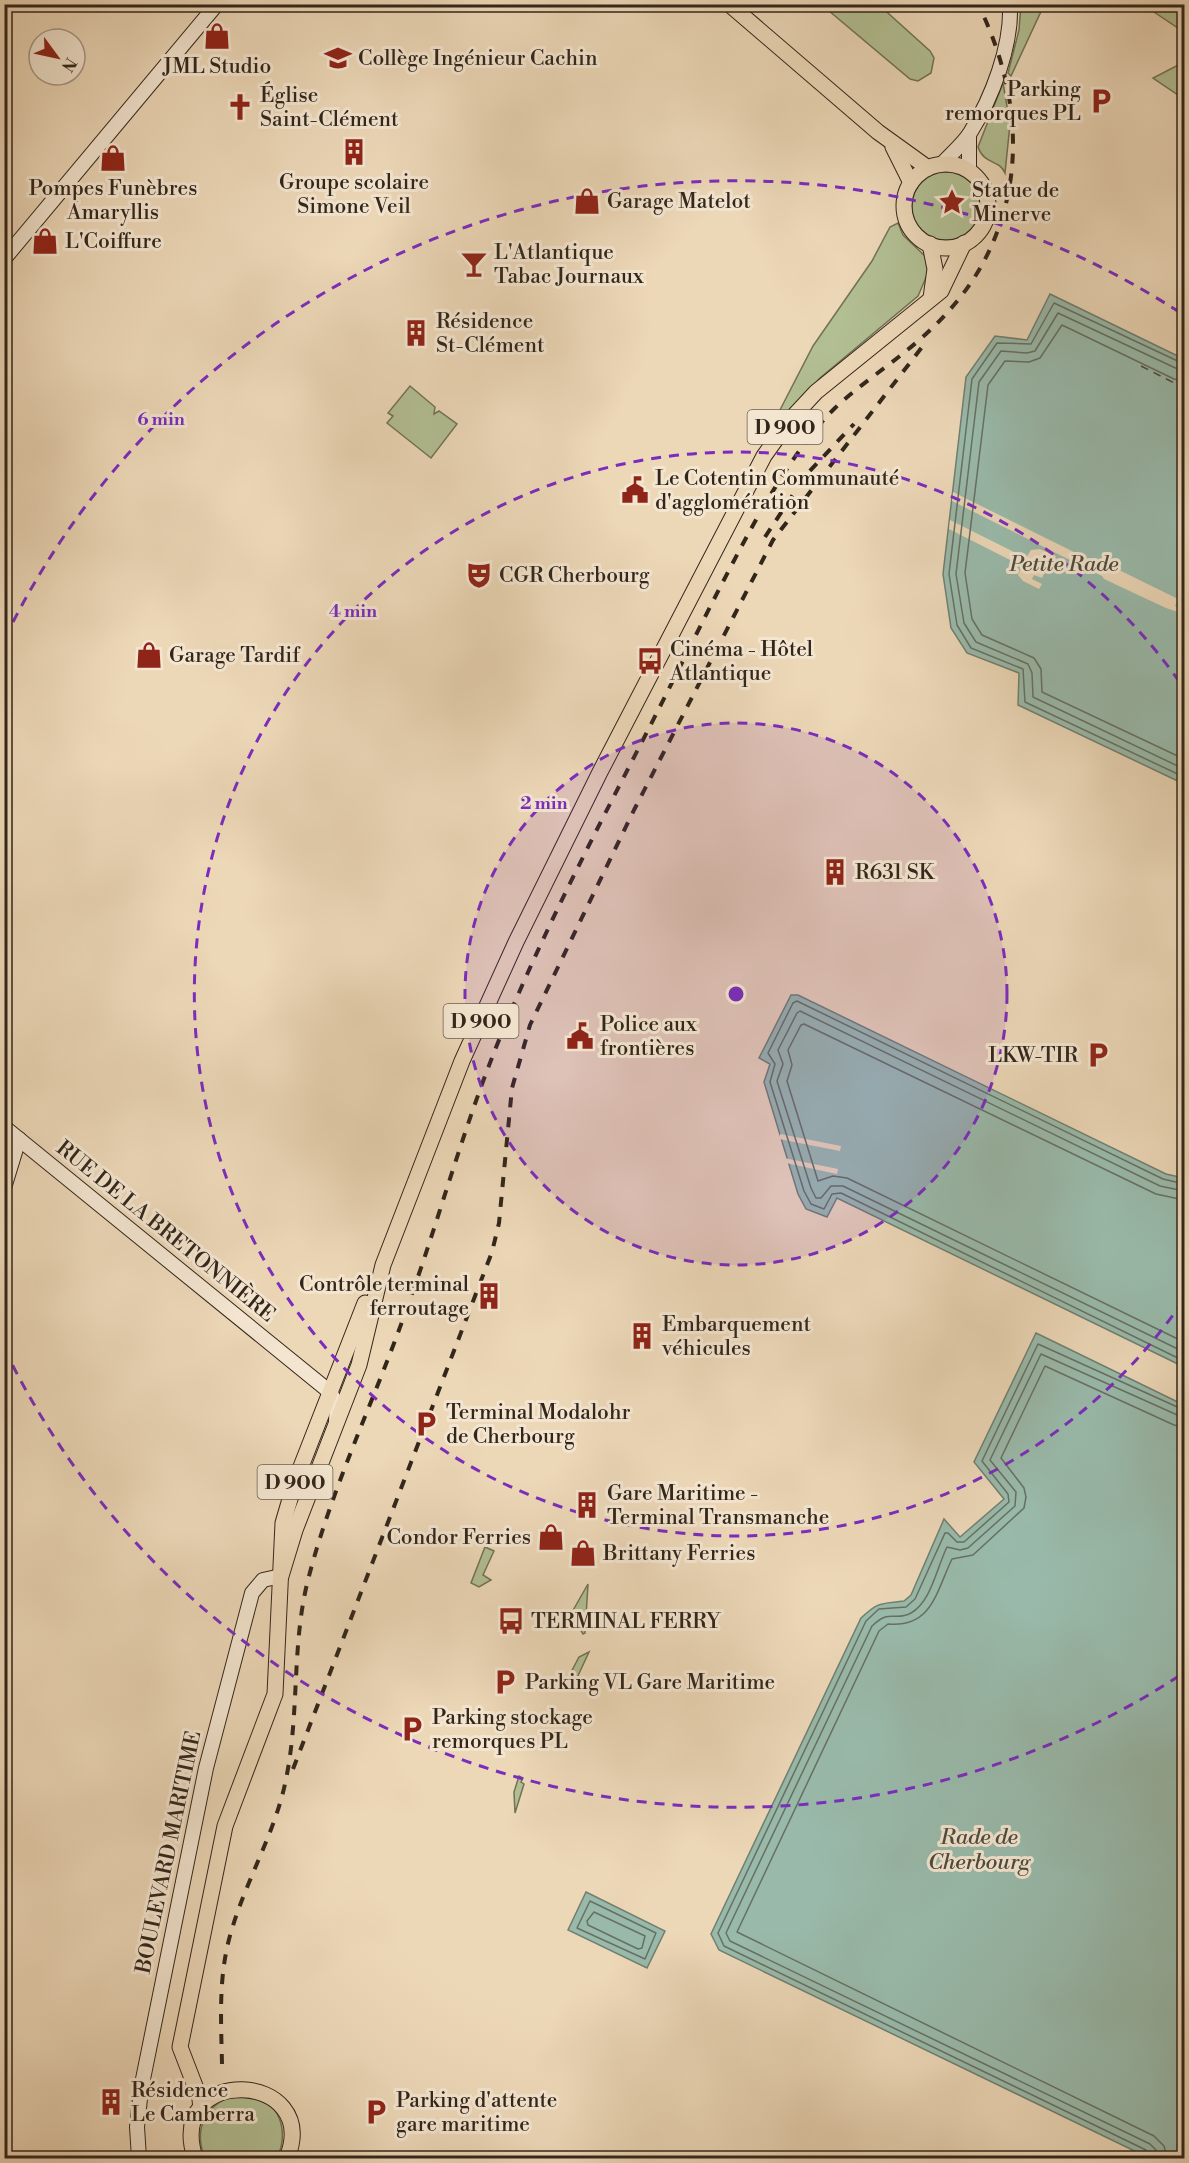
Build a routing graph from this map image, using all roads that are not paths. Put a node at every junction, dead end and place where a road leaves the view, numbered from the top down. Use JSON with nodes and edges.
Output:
{"nodes":[{"id":1,"x":217,"y":4,"type":"edge"},
{"id":2,"x":729,"y":4,"type":"edge"},
{"id":3,"x":1010,"y":4,"type":"edge"},
{"id":4,"x":969,"y":135,"type":"junction"},
{"id":5,"x":888,"y":139,"type":"junction"},
{"id":6,"x":935,"y":166,"type":"junction"},
{"id":7,"x":969,"y":171,"type":"junction"},
{"id":8,"x":911,"y":183,"type":"junction"},
{"id":9,"x":964,"y":243,"type":"junction"},
{"id":10,"x":930,"y":244,"type":"junction"},
{"id":11,"x":4,"y":259,"type":"edge"},
{"id":12,"x":931,"y":298,"type":"junction"},
{"id":13,"x":4,"y":1127,"type":"edge"},
{"id":14,"x":19,"y":1139,"type":"junction"},
{"id":15,"x":4,"y":1188,"type":"edge"},
{"id":16,"x":383,"y":1265,"type":"junction"},
{"id":17,"x":330,"y":1392,"type":"junction"},
{"id":18,"x":338,"y":1420,"type":"junction"},
{"id":19,"x":281,"y":1576,"type":"junction"},
{"id":20,"x":185,"y":2063,"type":"junction"},
{"id":21,"x":221,"y":2093,"type":"junction"},
{"id":22,"x":201,"y":2110,"type":"junction"},
{"id":23,"x":139,"y":2158,"type":"edge"},
{"id":24,"x":195,"y":2158,"type":"edge"},
{"id":25,"x":286,"y":2158,"type":"edge"}],
"edges":[{"from":1,"to":11,"type":"street"},
{"from":2,"to":5,"type":"main road"},
{"from":3,"to":4,"type":"street"},
{"from":4,"to":6,"type":"street"},
{"from":4,"to":7,"type":"street"},
{"from":5,"to":6,"type":"main road"},
{"from":5,"to":8,"type":"main road"},
{"from":6,"to":7,"type":"main road"},
{"from":6,"to":8,"type":"main road"},
{"from":7,"to":9,"type":"main road"},
{"from":8,"to":10,"type":"main road"},
{"from":9,"to":10,"type":"main road"},
{"from":9,"to":12,"type":"main road","number":"D 900"},
{"from":10,"to":12,"type":"main road"},
{"from":12,"to":16,"type":"main road","number":"D 900"},
{"from":13,"to":14,"type":"street","name":"RUE DE LA BRETONNIÈRE"},
{"from":14,"to":15,"type":"street"},
{"from":14,"to":17,"type":"street","name":"RUE DE LA BRETONNIÈRE"},
{"from":16,"to":17,"type":"main road","number":"D 900"},
{"from":16,"to":18,"type":"main road","number":"D 900"},
{"from":17,"to":18,"type":"street"},
{"from":17,"to":19,"type":"main road","number":"D 900"},
{"from":18,"to":19,"type":"main road","number":"D 900"},
{"from":19,"to":20,"type":"main road"},
{"from":19,"to":23,"type":"street","name":"BOULEVARD MARITIME"},
{"from":20,"to":21,"type":"main road"},
{"from":20,"to":22,"type":"main road"},
{"from":21,"to":22,"type":"main road"},
{"from":21,"to":25,"type":"main road"},
{"from":22,"to":24,"type":"main road"}]}
